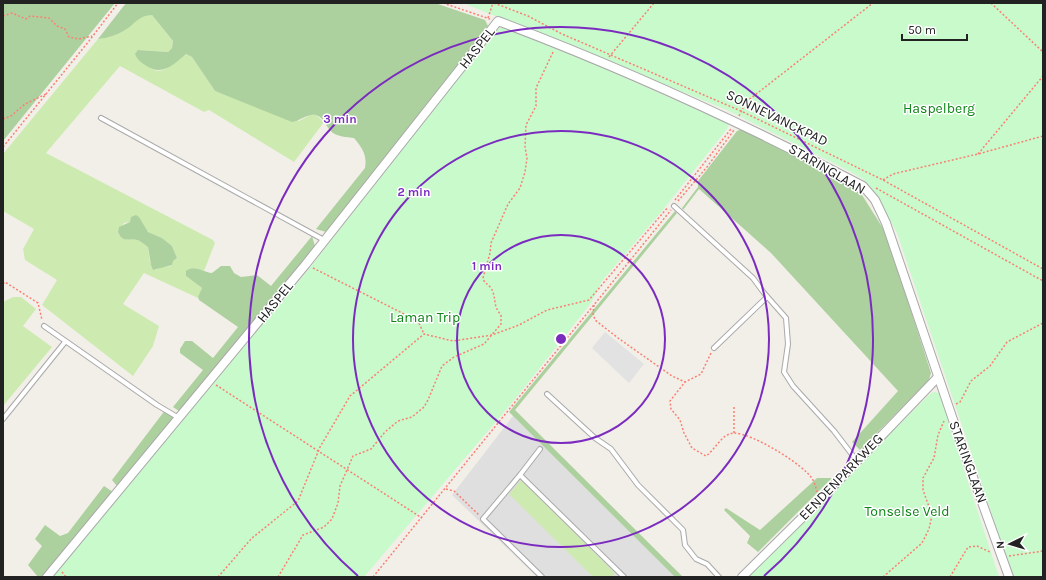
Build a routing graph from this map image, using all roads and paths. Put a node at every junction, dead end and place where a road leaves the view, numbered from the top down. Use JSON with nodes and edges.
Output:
{"nodes":[{"id":1,"x":118,"y":3,"type":"edge"},
{"id":2,"x":443,"y":3,"type":"edge"},
{"id":3,"x":493,"y":3,"type":"edge"},
{"id":4,"x":654,"y":3,"type":"edge"},
{"id":5,"x":873,"y":3,"type":"edge"},
{"id":6,"x":990,"y":3,"type":"edge"},
{"id":7,"x":3,"y":16,"type":"edge"},
{"id":8,"x":498,"y":21,"type":"joint"},
{"id":9,"x":562,"y":34,"type":"junction"},
{"id":10,"x":93,"y":36,"type":"junction"},
{"id":11,"x":558,"y":44,"type":"junction"},
{"id":12,"x":1043,"y":52,"type":"edge"},
{"id":13,"x":611,"y":54,"type":"junction"},
{"id":14,"x":1043,"y":76,"type":"edge"},
{"id":15,"x":47,"y":93,"type":"junction"},
{"id":16,"x":741,"y":110,"type":"junction"},
{"id":17,"x":100,"y":118,"type":"dead end"},
{"id":18,"x":3,"y":119,"type":"edge"},
{"id":19,"x":737,"y":123,"type":"junction"},
{"id":20,"x":1043,"y":136,"type":"edge"},
{"id":21,"x":3,"y":147,"type":"edge"},
{"id":22,"x":978,"y":154,"type":"junction"},
{"id":23,"x":883,"y":180,"type":"junction"},
{"id":24,"x":863,"y":186,"type":"junction"},
{"id":25,"x":674,"y":200,"type":"dead end"},
{"id":26,"x":672,"y":206,"type":"junction"},
{"id":27,"x":324,"y":240,"type":"junction"},
{"id":28,"x":306,"y":264,"type":"junction"},
{"id":29,"x":1043,"y":269,"type":"edge"},
{"id":30,"x":1043,"y":281,"type":"edge"},
{"id":31,"x":3,"y":284,"type":"edge"},
{"id":32,"x":767,"y":297,"type":"junction"},
{"id":33,"x":594,"y":305,"type":"junction"},
{"id":34,"x":1043,"y":323,"type":"edge"},
{"id":35,"x":44,"y":326,"type":"joint"},
{"id":36,"x":424,"y":334,"type":"junction"},
{"id":37,"x":492,"y":335,"type":"junction"},
{"id":38,"x":65,"y":342,"type":"junction"},
{"id":39,"x":714,"y":348,"type":"joint"},
{"id":40,"x":938,"y":377,"type":"junction"},
{"id":41,"x":211,"y":381,"type":"junction"},
{"id":42,"x":685,"y":382,"type":"junction"},
{"id":43,"x":547,"y":394,"type":"dead end"},
{"id":44,"x":734,"y":407,"type":"dead end"},
{"id":45,"x":949,"y":409,"type":"junction"},
{"id":46,"x":179,"y":418,"type":"junction"},
{"id":47,"x":3,"y":419,"type":"edge"},
{"id":48,"x":734,"y":433,"type":"junction"},
{"id":49,"x":540,"y":450,"type":"dead end"},
{"id":50,"x":318,"y":451,"type":"junction"},
{"id":51,"x":857,"y":461,"type":"junction"},
{"id":52,"x":347,"y":469,"type":"junction"},
{"id":53,"x":520,"y":475,"type":"junction"},
{"id":54,"x":445,"y":489,"type":"junction"},
{"id":55,"x":820,"y":499,"type":"junction"},
{"id":56,"x":422,"y":518,"type":"junction"},
{"id":57,"x":483,"y":519,"type":"junction"},
{"id":58,"x":1043,"y":551,"type":"edge"},
{"id":59,"x":1003,"y":557,"type":"junction"},
{"id":60,"x":620,"y":573,"type":"junction"},
{"id":61,"x":47,"y":577,"type":"edge"},
{"id":62,"x":218,"y":577,"type":"edge"},
{"id":63,"x":278,"y":577,"type":"edge"},
{"id":64,"x":373,"y":577,"type":"edge"},
{"id":65,"x":542,"y":577,"type":"edge"},
{"id":66,"x":616,"y":577,"type":"edge"},
{"id":67,"x":624,"y":577,"type":"edge"},
{"id":68,"x":719,"y":577,"type":"edge"},
{"id":69,"x":742,"y":577,"type":"edge"},
{"id":70,"x":882,"y":577,"type":"edge"},
{"id":71,"x":950,"y":577,"type":"edge"},
{"id":72,"x":1009,"y":577,"type":"edge"}],
"edges":[{"from":1,"to":10,"type":"path"},
{"from":2,"to":3,"type":"path"},
{"from":3,"to":9,"type":"path","name":"SONNEVANCKPAD"},
{"from":4,"to":13,"type":"path"},
{"from":5,"to":16,"type":"path"},
{"from":6,"to":12,"type":"path"},
{"from":7,"to":10,"type":"path"},
{"from":8,"to":11,"type":"street","name":"STARINGLAAN"},
{"from":8,"to":27,"type":"street","name":"HASPEL"},
{"from":9,"to":11,"type":"path"},
{"from":9,"to":13,"type":"path","name":"SONNEVANCKPAD"},
{"from":10,"to":15,"type":"path"},
{"from":11,"to":19,"type":"street","name":"STARINGLAAN"},
{"from":11,"to":37,"type":"path"},
{"from":13,"to":16,"type":"path","name":"SONNEVANCKPAD"},
{"from":14,"to":22,"type":"path"},
{"from":15,"to":18,"type":"path"},
{"from":15,"to":21,"type":"path"},
{"from":16,"to":23,"type":"path","name":"SONNEVANCKPAD"},
{"from":17,"to":27,"type":"lane"},
{"from":19,"to":24,"type":"street","name":"STARINGLAAN"},
{"from":19,"to":25,"type":"path"},
{"from":19,"to":26,"type":"path"},
{"from":20,"to":22,"type":"path"},
{"from":22,"to":23,"type":"path"},
{"from":23,"to":29,"type":"path","name":"SONNEVANCKPAD"},
{"from":24,"to":30,"type":"path"},
{"from":24,"to":40,"type":"street","name":"STARINGLAAN"},
{"from":26,"to":32,"type":"lane"},
{"from":26,"to":33,"type":"path"},
{"from":26,"to":37,"type":"path"},
{"from":27,"to":28,"type":"street","name":"HASPEL"},
{"from":28,"to":36,"type":"path"},
{"from":28,"to":41,"type":"street","name":"HASPEL"},
{"from":31,"to":35,"type":"path"},
{"from":32,"to":39,"type":"lane"},
{"from":32,"to":51,"type":"lane"},
{"from":33,"to":42,"type":"path"},
{"from":33,"to":54,"type":"path"},
{"from":34,"to":45,"type":"path"},
{"from":35,"to":38,"type":"lane"},
{"from":36,"to":37,"type":"path"},
{"from":36,"to":50,"type":"path"},
{"from":37,"to":52,"type":"path"},
{"from":38,"to":46,"type":"lane"},
{"from":38,"to":47,"type":"lane"},
{"from":39,"to":42,"type":"path"},
{"from":40,"to":45,"type":"street","name":"STARINGLAAN"},
{"from":40,"to":51,"type":"street","name":"EENDENPARKWEG"},
{"from":41,"to":46,"type":"street","name":"HASPEL"},
{"from":41,"to":50,"type":"path"},
{"from":42,"to":48,"type":"path"},
{"from":43,"to":68,"type":"lane"},
{"from":44,"to":48,"type":"path"},
{"from":45,"to":59,"type":"street","name":"STARINGLAAN"},
{"from":45,"to":70,"type":"path"},
{"from":46,"to":61,"type":"street","name":"HASPEL"},
{"from":48,"to":55,"type":"path"},
{"from":49,"to":53,"type":"lane"},
{"from":50,"to":52,"type":"path"},
{"from":50,"to":62,"type":"path"},
{"from":51,"to":55,"type":"street","name":"EENDENPARKWEG"},
{"from":52,"to":56,"type":"path"},
{"from":52,"to":63,"type":"path"},
{"from":53,"to":57,"type":"lane"},
{"from":53,"to":60,"type":"lane"},
{"from":54,"to":56,"type":"path"},
{"from":54,"to":57,"type":"path"},
{"from":55,"to":69,"type":"street","name":"EENDENPARKWEG"},
{"from":56,"to":64,"type":"path"},
{"from":57,"to":65,"type":"lane"},
{"from":58,"to":59,"type":"path"},
{"from":59,"to":71,"type":"path"},
{"from":59,"to":72,"type":"street","name":"STARINGLAAN"},
{"from":60,"to":66,"type":"lane"},
{"from":60,"to":67,"type":"lane"}]}
